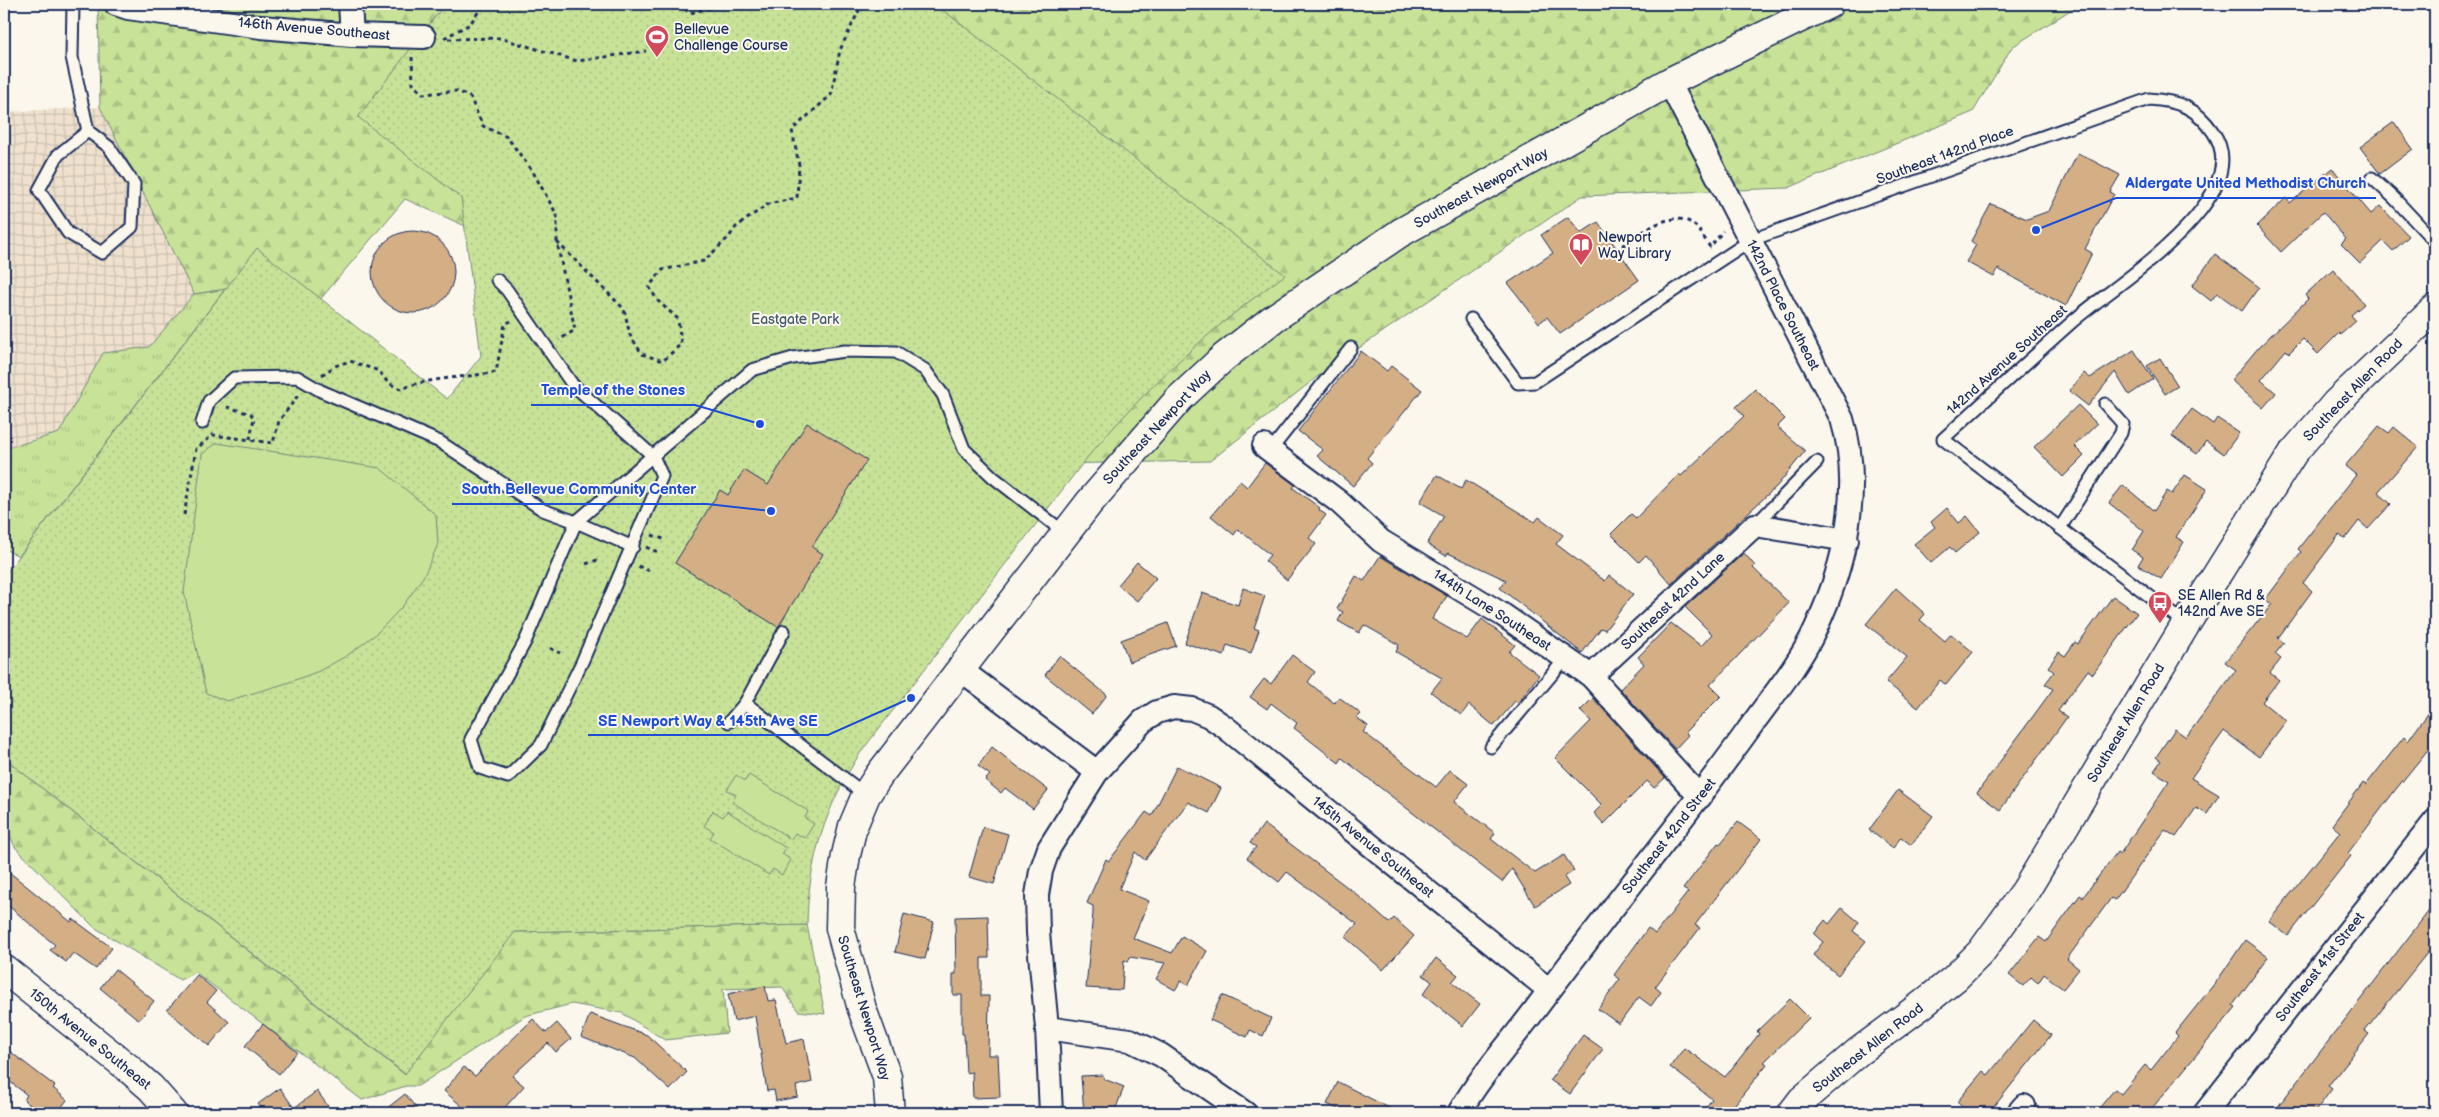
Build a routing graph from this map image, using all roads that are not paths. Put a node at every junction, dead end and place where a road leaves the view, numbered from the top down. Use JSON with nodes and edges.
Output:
{"nodes":[{"id":1,"x":73,"y":4,"type":"edge"},
{"id":2,"x":116,"y":4,"type":"edge"},
{"id":3,"x":350,"y":4,"type":"edge"},
{"id":4,"x":1829,"y":4,"type":"edge"},
{"id":5,"x":352,"y":34,"type":"junction"},
{"id":6,"x":424,"y":37,"type":"road end"},
{"id":7,"x":1669,"y":82,"type":"junction"},
{"id":8,"x":2149,"y":99,"type":"joint"},
{"id":9,"x":88,"y":131,"type":"junction"},
{"id":10,"x":2372,"y":178,"type":"dead end"},
{"id":11,"x":1751,"y":240,"type":"junction"},
{"id":12,"x":2435,"y":242,"type":"edge"},
{"id":13,"x":498,"y":280,"type":"dead end"},
{"id":14,"x":2435,"y":309,"type":"edge"},
{"id":15,"x":1471,"y":319,"type":"dead end"},
{"id":16,"x":1351,"y":348,"type":"dead end"},
{"id":17,"x":2105,"y":404,"type":"dead end"},
{"id":18,"x":202,"y":423,"type":"dead end"},
{"id":19,"x":1267,"y":449,"type":"joint"},
{"id":20,"x":653,"y":456,"type":"junction"},
{"id":21,"x":1817,"y":462,"type":"dead end"},
{"id":22,"x":576,"y":522,"type":"junction"},
{"id":23,"x":1755,"y":525,"type":"junction"},
{"id":24,"x":2060,"y":528,"type":"junction"},
{"id":25,"x":1066,"y":532,"type":"junction"},
{"id":26,"x":1847,"y":540,"type":"junction"},
{"id":27,"x":638,"y":546,"type":"junction"},
{"id":28,"x":2186,"y":624,"type":"junction"},
{"id":29,"x":784,"y":631,"type":"dead end"},
{"id":30,"x":1565,"y":658,"type":"junction"},
{"id":31,"x":961,"y":670,"type":"junction"},
{"id":32,"x":1591,"y":676,"type":"junction"},
{"id":33,"x":745,"y":703,"type":"junction"},
{"id":34,"x":729,"y":722,"type":"dead end"},
{"id":35,"x":1491,"y":747,"type":"dead end"},
{"id":36,"x":1097,"y":772,"type":"junction"},
{"id":37,"x":866,"y":795,"type":"junction"},
{"id":38,"x":1700,"y":797,"type":"junction"},
{"id":39,"x":2435,"y":821,"type":"edge"},
{"id":40,"x":4,"y":969,"type":"edge"},
{"id":41,"x":1549,"y":990,"type":"junction"},
{"id":42,"x":1047,"y":1028,"type":"junction"},
{"id":43,"x":173,"y":1113,"type":"edge"},
{"id":44,"x":890,"y":1113,"type":"edge"},
{"id":45,"x":1051,"y":1113,"type":"edge"},
{"id":46,"x":1245,"y":1113,"type":"edge"},
{"id":47,"x":1459,"y":1113,"type":"edge"},
{"id":48,"x":1792,"y":1113,"type":"edge"},
{"id":49,"x":2205,"y":1113,"type":"edge"}],
"edges":[{"from":1,"to":9,"type":"lane"},
{"from":2,"to":5,"type":"street","name":"146th Avenue Southeast"},
{"from":3,"to":5,"type":"street"},
{"from":4,"to":7,"type":"main road","name":"Southeast Newport Way"},
{"from":5,"to":6,"type":"street","name":"146th Avenue Southeast"},
{"from":7,"to":11,"type":"street","name":"142nd Place Southeast"},
{"from":7,"to":25,"type":"main road","name":"Southeast Newport Way"},
{"from":8,"to":11,"type":"lane","name":"Southeast 142nd Place"},
{"from":8,"to":24,"type":"lane","name":"142nd Avenue Southeast"},
{"from":9,"to":9,"type":"lane"},
{"from":10,"to":12,"type":"lane"},
{"from":11,"to":15,"type":"lane","name":"Southeast 142nd Place"},
{"from":11,"to":26,"type":"street","name":"142nd Place Southeast"},
{"from":13,"to":20,"type":"lane"},
{"from":14,"to":28,"type":"main road","name":"Southeast Allen Road"},
{"from":16,"to":19,"type":"lane"},
{"from":17,"to":24,"type":"lane"},
{"from":18,"to":22,"type":"lane"},
{"from":19,"to":30,"type":"street","name":"144th Lane Southeast"},
{"from":20,"to":22,"type":"lane"},
{"from":20,"to":25,"type":"lane"},
{"from":20,"to":27,"type":"lane"},
{"from":21,"to":23,"type":"lane","name":"Southeast 42nd Lane"},
{"from":22,"to":27,"type":"lane"},
{"from":22,"to":27,"type":"lane"},
{"from":23,"to":26,"type":"street"},
{"from":23,"to":32,"type":"street","name":"Southeast 42nd Lane"},
{"from":24,"to":28,"type":"lane","name":"142nd Avenue Southeast"},
{"from":25,"to":31,"type":"main road","name":"Southeast Newport Way"},
{"from":26,"to":38,"type":"street","name":"Southeast 42nd Street"},
{"from":28,"to":48,"type":"main road","name":"Southeast Allen Road"},
{"from":29,"to":33,"type":"lane"},
{"from":30,"to":32,"type":"street","name":"144th Lane Southeast"},
{"from":30,"to":35,"type":"lane"},
{"from":31,"to":36,"type":"street"},
{"from":31,"to":37,"type":"main road","name":"Southeast Newport Way"},
{"from":32,"to":38,"type":"street","name":"144th Lane Southeast"},
{"from":33,"to":34,"type":"lane"},
{"from":33,"to":37,"type":"lane"},
{"from":36,"to":41,"type":"street","name":"145th Avenue Southeast"},
{"from":36,"to":42,"type":"street"},
{"from":37,"to":44,"type":"main road","name":"Southeast Newport Way"},
{"from":38,"to":41,"type":"street","name":"Southeast 42nd Street"},
{"from":39,"to":49,"type":"street","name":"Southeast 41st Street"},
{"from":40,"to":43,"type":"main road","name":"150th Avenue Southeast"},
{"from":41,"to":47,"type":"street","name":"Southeast 42nd Street"},
{"from":42,"to":45,"type":"street"},
{"from":42,"to":46,"type":"street"}]}
